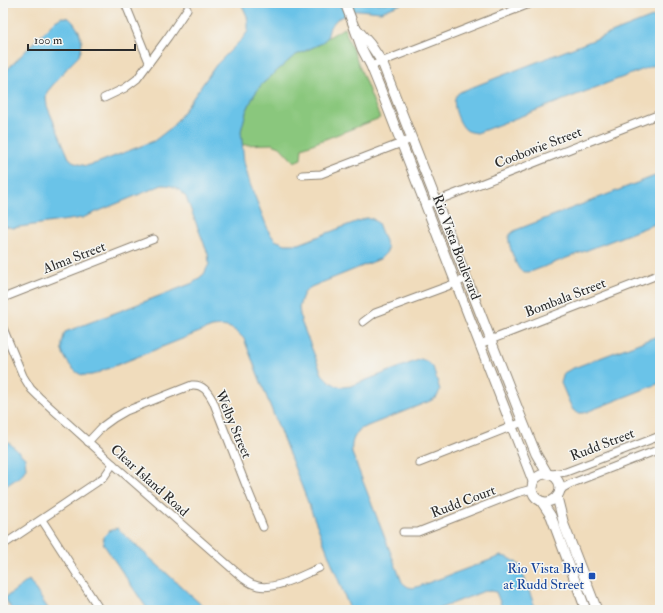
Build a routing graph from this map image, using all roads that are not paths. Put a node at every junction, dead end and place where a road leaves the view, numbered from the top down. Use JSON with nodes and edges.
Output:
{"nodes":[{"id":1,"x":125,"y":3,"type":"edge"},
{"id":2,"x":345,"y":3,"type":"edge"},
{"id":3,"x":532,"y":3,"type":"edge"},
{"id":4,"x":187,"y":9,"type":"dead end"},
{"id":5,"x":353,"y":24,"type":"junction"},
{"id":6,"x":149,"y":62,"type":"junction"},
{"id":7,"x":382,"y":62,"type":"junction"},
{"id":8,"x":371,"y":66,"type":"junction"},
{"id":9,"x":104,"y":98,"type":"dead end"},
{"id":10,"x":660,"y":114,"type":"edge"},
{"id":11,"x":412,"y":138,"type":"junction"},
{"id":12,"x":402,"y":143,"type":"junction"},
{"id":13,"x":302,"y":175,"type":"dead end"},
{"id":14,"x":436,"y":200,"type":"junction"},
{"id":15,"x":426,"y":204,"type":"junction"},
{"id":16,"x":154,"y":239,"type":"dead end"},
{"id":17,"x":660,"y":274,"type":"edge"},
{"id":18,"x":467,"y":278,"type":"junction"},
{"id":19,"x":456,"y":283,"type":"junction"},
{"id":20,"x":3,"y":298,"type":"edge"},
{"id":21,"x":363,"y":322,"type":"dead end"},
{"id":22,"x":3,"y":328,"type":"edge"},
{"id":23,"x":491,"y":339,"type":"junction"},
{"id":24,"x":480,"y":344,"type":"junction"},
{"id":25,"x":523,"y":422,"type":"junction"},
{"id":26,"x":512,"y":426,"type":"junction"},
{"id":27,"x":660,"y":436,"type":"edge"},
{"id":28,"x":88,"y":442,"type":"junction"},
{"id":29,"x":660,"y":449,"type":"edge"},
{"id":30,"x":419,"y":463,"type":"dead end"},
{"id":31,"x":113,"y":464,"type":"junction"},
{"id":32,"x":550,"y":474,"type":"junction"},
{"id":33,"x":533,"y":485,"type":"junction"},
{"id":34,"x":559,"y":495,"type":"junction"},
{"id":35,"x":541,"y":501,"type":"junction"},
{"id":36,"x":42,"y":520,"type":"junction"},
{"id":37,"x":263,"y":526,"type":"dead end"},
{"id":38,"x":403,"y":532,"type":"dead end"},
{"id":39,"x":3,"y":545,"type":"edge"},
{"id":40,"x":319,"y":568,"type":"dead end"},
{"id":41,"x":100,"y":610,"type":"edge"},
{"id":42,"x":586,"y":610,"type":"edge"},
{"id":43,"x":597,"y":610,"type":"edge"}],
"edges":[{"from":1,"to":6,"type":"street"},
{"from":2,"to":5,"type":"street","name":"Rio Vista Boulevard"},
{"from":3,"to":7,"type":"street"},
{"from":4,"to":6,"type":"street"},
{"from":5,"to":7,"type":"street","name":"Rio Vista Boulevard"},
{"from":5,"to":8,"type":"street","name":"Rio Vista Boulevard"},
{"from":6,"to":9,"type":"street"},
{"from":7,"to":8,"type":"street"},
{"from":7,"to":11,"type":"street","name":"Rio Vista Boulevard"},
{"from":8,"to":12,"type":"street","name":"Rio Vista Boulevard"},
{"from":10,"to":14,"type":"street","name":"Coobowie Street"},
{"from":11,"to":12,"type":"street"},
{"from":11,"to":14,"type":"street","name":"Rio Vista Boulevard"},
{"from":12,"to":13,"type":"street"},
{"from":12,"to":15,"type":"street","name":"Rio Vista Boulevard"},
{"from":14,"to":15,"type":"street","name":"Coobowie Street"},
{"from":14,"to":18,"type":"street","name":"Rio Vista Boulevard"},
{"from":15,"to":19,"type":"street","name":"Rio Vista Boulevard"},
{"from":16,"to":20,"type":"street","name":"Alma Street"},
{"from":17,"to":23,"type":"street","name":"Bombala Street"},
{"from":18,"to":19,"type":"street"},
{"from":18,"to":23,"type":"street","name":"Rio Vista Boulevard"},
{"from":19,"to":21,"type":"street"},
{"from":19,"to":24,"type":"street","name":"Rio Vista Boulevard"},
{"from":22,"to":28,"type":"street","name":"Clear Island Road"},
{"from":23,"to":24,"type":"street","name":"Bombala Street"},
{"from":23,"to":25,"type":"street","name":"Rio Vista Boulevard"},
{"from":24,"to":26,"type":"street","name":"Rio Vista Boulevard"},
{"from":25,"to":26,"type":"street"},
{"from":25,"to":32,"type":"street","name":"Rio Vista Boulevard"},
{"from":26,"to":30,"type":"street"},
{"from":26,"to":33,"type":"street","name":"Rio Vista Boulevard"},
{"from":27,"to":32,"type":"street","name":"Rudd Street"},
{"from":28,"to":31,"type":"street","name":"Clear Island Road"},
{"from":28,"to":37,"type":"street","name":"Welby Street"},
{"from":29,"to":34,"type":"street","name":"Rudd Street"},
{"from":31,"to":36,"type":"street"},
{"from":31,"to":40,"type":"street","name":"Clear Island Road"},
{"from":32,"to":33,"type":"street"},
{"from":32,"to":34,"type":"street"},
{"from":33,"to":35,"type":"street"},
{"from":33,"to":38,"type":"street","name":"Rudd Court"},
{"from":34,"to":35,"type":"street"},
{"from":34,"to":43,"type":"street"},
{"from":35,"to":42,"type":"street"},
{"from":36,"to":39,"type":"street"},
{"from":36,"to":41,"type":"street"}]}
